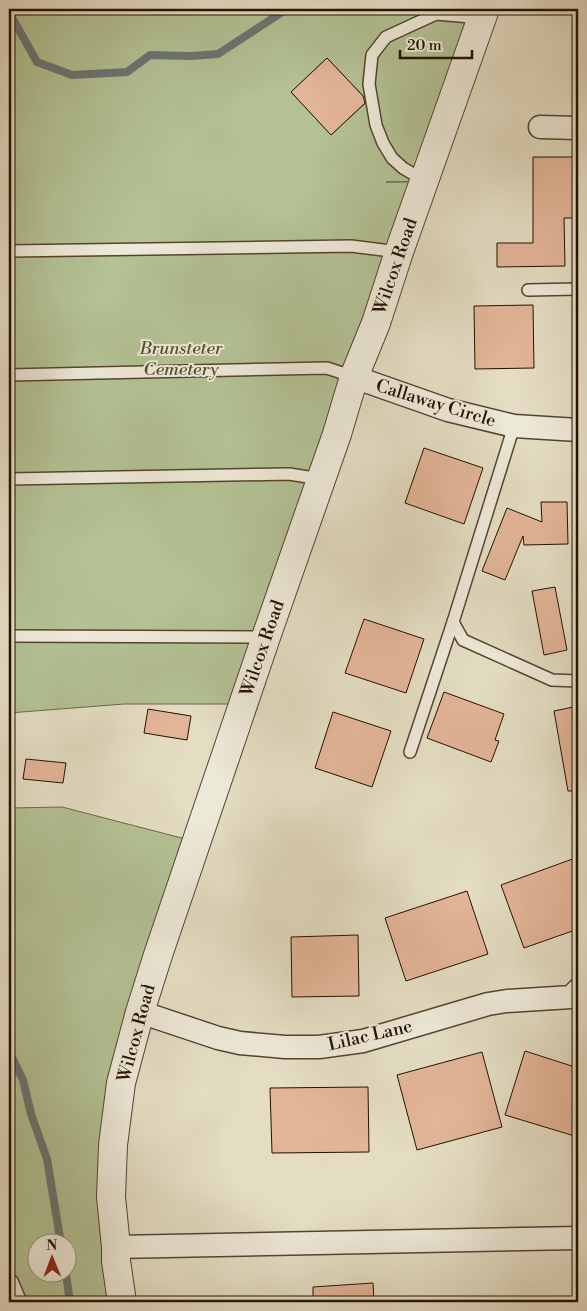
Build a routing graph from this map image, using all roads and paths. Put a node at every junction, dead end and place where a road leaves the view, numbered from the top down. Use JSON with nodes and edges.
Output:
{"nodes":[{"id":1,"x":484,"y":13,"type":"edge"},
{"id":2,"x":540,"y":127,"type":"dead end"},
{"id":3,"x":578,"y":128,"type":"edge"},
{"id":4,"x":425,"y":181,"type":"junction"},
{"id":5,"x":9,"y":252,"type":"edge"},
{"id":6,"x":399,"y":252,"type":"junction"},
{"id":7,"x":578,"y":289,"type":"edge"},
{"id":8,"x":528,"y":290,"type":"dead end"},
{"id":9,"x":9,"y":375,"type":"edge"},
{"id":10,"x":354,"y":377,"type":"junction"},
{"id":11,"x":514,"y":426,"type":"junction"},
{"id":12,"x":578,"y":430,"type":"edge"},
{"id":13,"x":9,"y":479,"type":"edge"},
{"id":14,"x":321,"y":479,"type":"junction"},
{"id":15,"x":453,"y":622,"type":"junction"},
{"id":16,"x":9,"y":636,"type":"edge"},
{"id":17,"x":266,"y":636,"type":"junction"},
{"id":18,"x":578,"y":681,"type":"edge"},
{"id":19,"x":410,"y":752,"type":"dead end"},
{"id":20,"x":576,"y":998,"type":"edge"},
{"id":21,"x":140,"y":1012,"type":"junction"},
{"id":22,"x":578,"y":1238,"type":"edge"},
{"id":23,"x":116,"y":1247,"type":"junction"},
{"id":24,"x":9,"y":1280,"type":"edge"},
{"id":25,"x":21,"y":1302,"type":"edge"},
{"id":26,"x":122,"y":1302,"type":"edge"}],
"edges":[{"from":1,"to":4,"type":"street","name":"Wilcox Road"},
{"from":1,"to":4,"type":"lane"},
{"from":2,"to":3,"type":"street"},
{"from":4,"to":6,"type":"street","name":"Wilcox Road"},
{"from":5,"to":6,"type":"lane"},
{"from":6,"to":10,"type":"street","name":"Wilcox Road"},
{"from":7,"to":8,"type":"lane"},
{"from":9,"to":10,"type":"lane"},
{"from":10,"to":11,"type":"street","name":"Callaway Circle"},
{"from":10,"to":14,"type":"street","name":"Wilcox Road"},
{"from":11,"to":12,"type":"street","name":"Callaway Circle"},
{"from":11,"to":15,"type":"lane"},
{"from":13,"to":14,"type":"lane"},
{"from":14,"to":17,"type":"street","name":"Wilcox Road"},
{"from":15,"to":18,"type":"lane"},
{"from":15,"to":19,"type":"lane"},
{"from":16,"to":17,"type":"lane"},
{"from":17,"to":21,"type":"street","name":"Wilcox Road"},
{"from":20,"to":21,"type":"street","name":"Lilac Lane"},
{"from":21,"to":23,"type":"street","name":"Wilcox Road"},
{"from":22,"to":23,"type":"street"},
{"from":23,"to":26,"type":"street","name":"Wilcox Road"},
{"from":24,"to":25,"type":"lane"}]}
